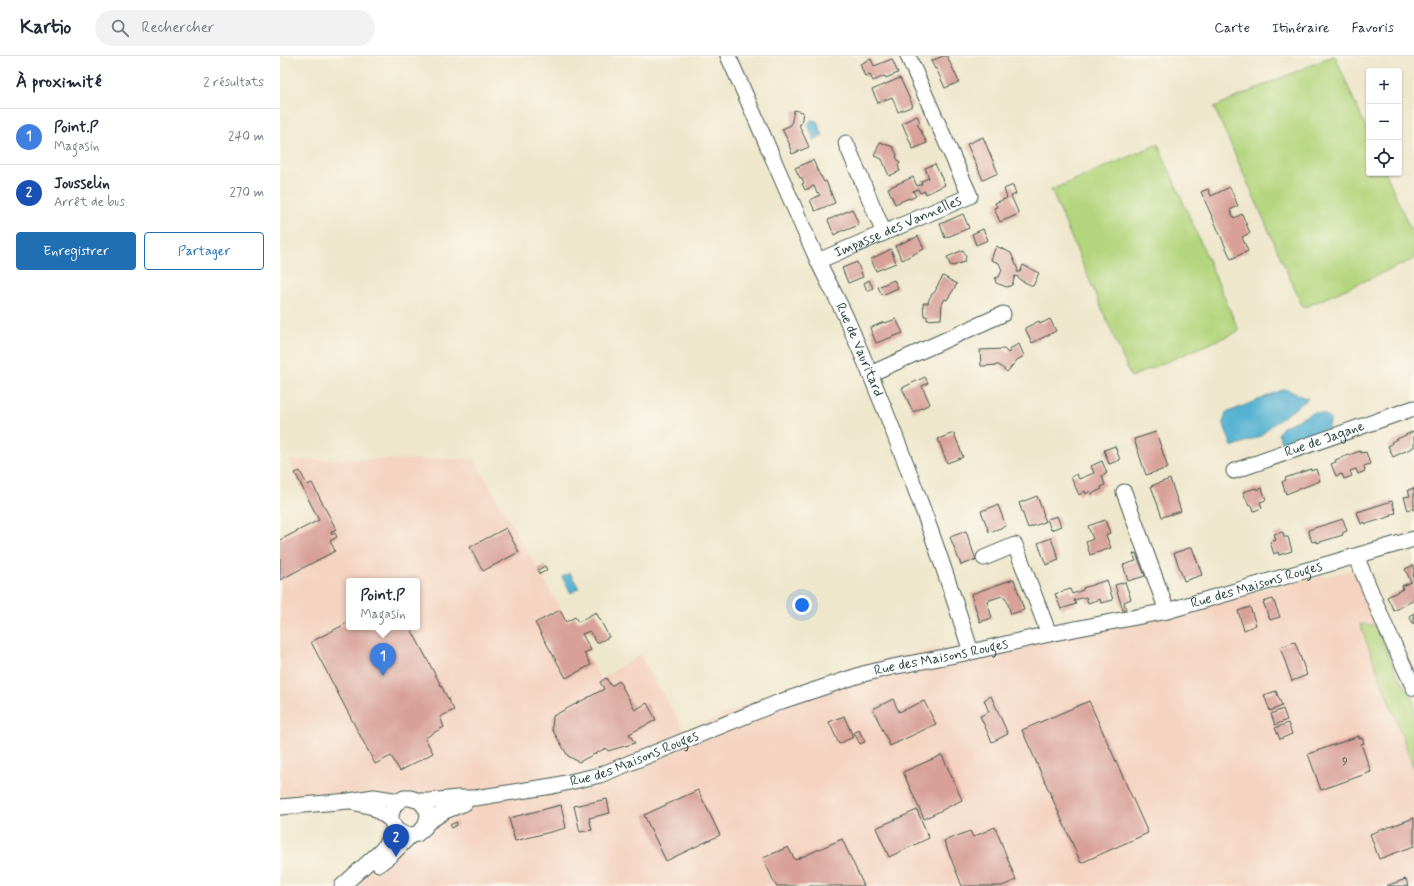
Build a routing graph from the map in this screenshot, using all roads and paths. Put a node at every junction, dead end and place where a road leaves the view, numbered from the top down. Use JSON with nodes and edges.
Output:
{"nodes":[{"id":1,"x":728,"y":56,"type":"edge"},
{"id":2,"x":908,"y":56,"type":"edge"},
{"id":3,"x":846,"y":143,"type":"dead end"},
{"id":4,"x":884,"y":233,"type":"junction"},
{"id":5,"x":818,"y":261,"type":"junction"},
{"id":6,"x":1003,"y":314,"type":"dead end"},
{"id":7,"x":870,"y":374,"type":"junction"},
{"id":8,"x":1414,"y":408,"type":"edge"},
{"id":9,"x":1234,"y":471,"type":"dead end"},
{"id":10,"x":1124,"y":492,"type":"dead end"},
{"id":11,"x":1414,"y":539,"type":"edge"},
{"id":12,"x":1356,"y":556,"type":"junction"},
{"id":13,"x":984,"y":558,"type":"dead end"},
{"id":14,"x":1167,"y":610,"type":"junction"},
{"id":15,"x":1050,"y":634,"type":"junction"},
{"id":16,"x":971,"y":652,"type":"junction"},
{"id":17,"x":1414,"y":688,"type":"edge"},
{"id":18,"x":475,"y":798,"type":"junction"},
{"id":19,"x":349,"y":801,"type":"junction"},
{"id":20,"x":399,"y":801,"type":"junction"},
{"id":21,"x":420,"y":801,"type":"junction"},
{"id":22,"x":280,"y":807,"type":"edge"},
{"id":23,"x":428,"y":822,"type":"junction"},
{"id":24,"x":392,"y":823,"type":"junction"},
{"id":25,"x":411,"y":835,"type":"junction"},
{"id":26,"x":345,"y":884,"type":"edge"}],
"edges":[{"from":1,"to":5,"type":"street","name":"Rue de Vauritard"},
{"from":2,"to":4,"type":"street","name":"Impasse des Vannelles"},
{"from":3,"to":4,"type":"street"},
{"from":4,"to":5,"type":"street","name":"Impasse des Vannelles"},
{"from":5,"to":7,"type":"street","name":"Rue de Vauritard"},
{"from":6,"to":7,"type":"street"},
{"from":7,"to":16,"type":"street","name":"Rue de Vauritard"},
{"from":8,"to":9,"type":"street","name":"Rue de Jagane"},
{"from":10,"to":14,"type":"street"},
{"from":11,"to":12,"type":"street","name":"Rue des Maisons Rouges"},
{"from":12,"to":14,"type":"street","name":"Rue des Maisons Rouges"},
{"from":12,"to":17,"type":"street"},
{"from":13,"to":15,"type":"street"},
{"from":14,"to":15,"type":"street","name":"Rue des Maisons Rouges"},
{"from":15,"to":16,"type":"street","name":"Rue des Maisons Rouges"},
{"from":16,"to":18,"type":"street","name":"Rue des Maisons Rouges"},
{"from":18,"to":21,"type":"street","name":"Rue des Maisons Rouges"},
{"from":18,"to":23,"type":"street","name":"Rue des Maisons Rouges"},
{"from":19,"to":20,"type":"street"},
{"from":19,"to":22,"type":"street"},
{"from":19,"to":24,"type":"street"},
{"from":20,"to":21,"type":"street"},
{"from":20,"to":24,"type":"street"},
{"from":21,"to":23,"type":"street"},
{"from":23,"to":25,"type":"street"},
{"from":24,"to":25,"type":"street"},
{"from":24,"to":26,"type":"street"},
{"from":25,"to":26,"type":"street"}]}
